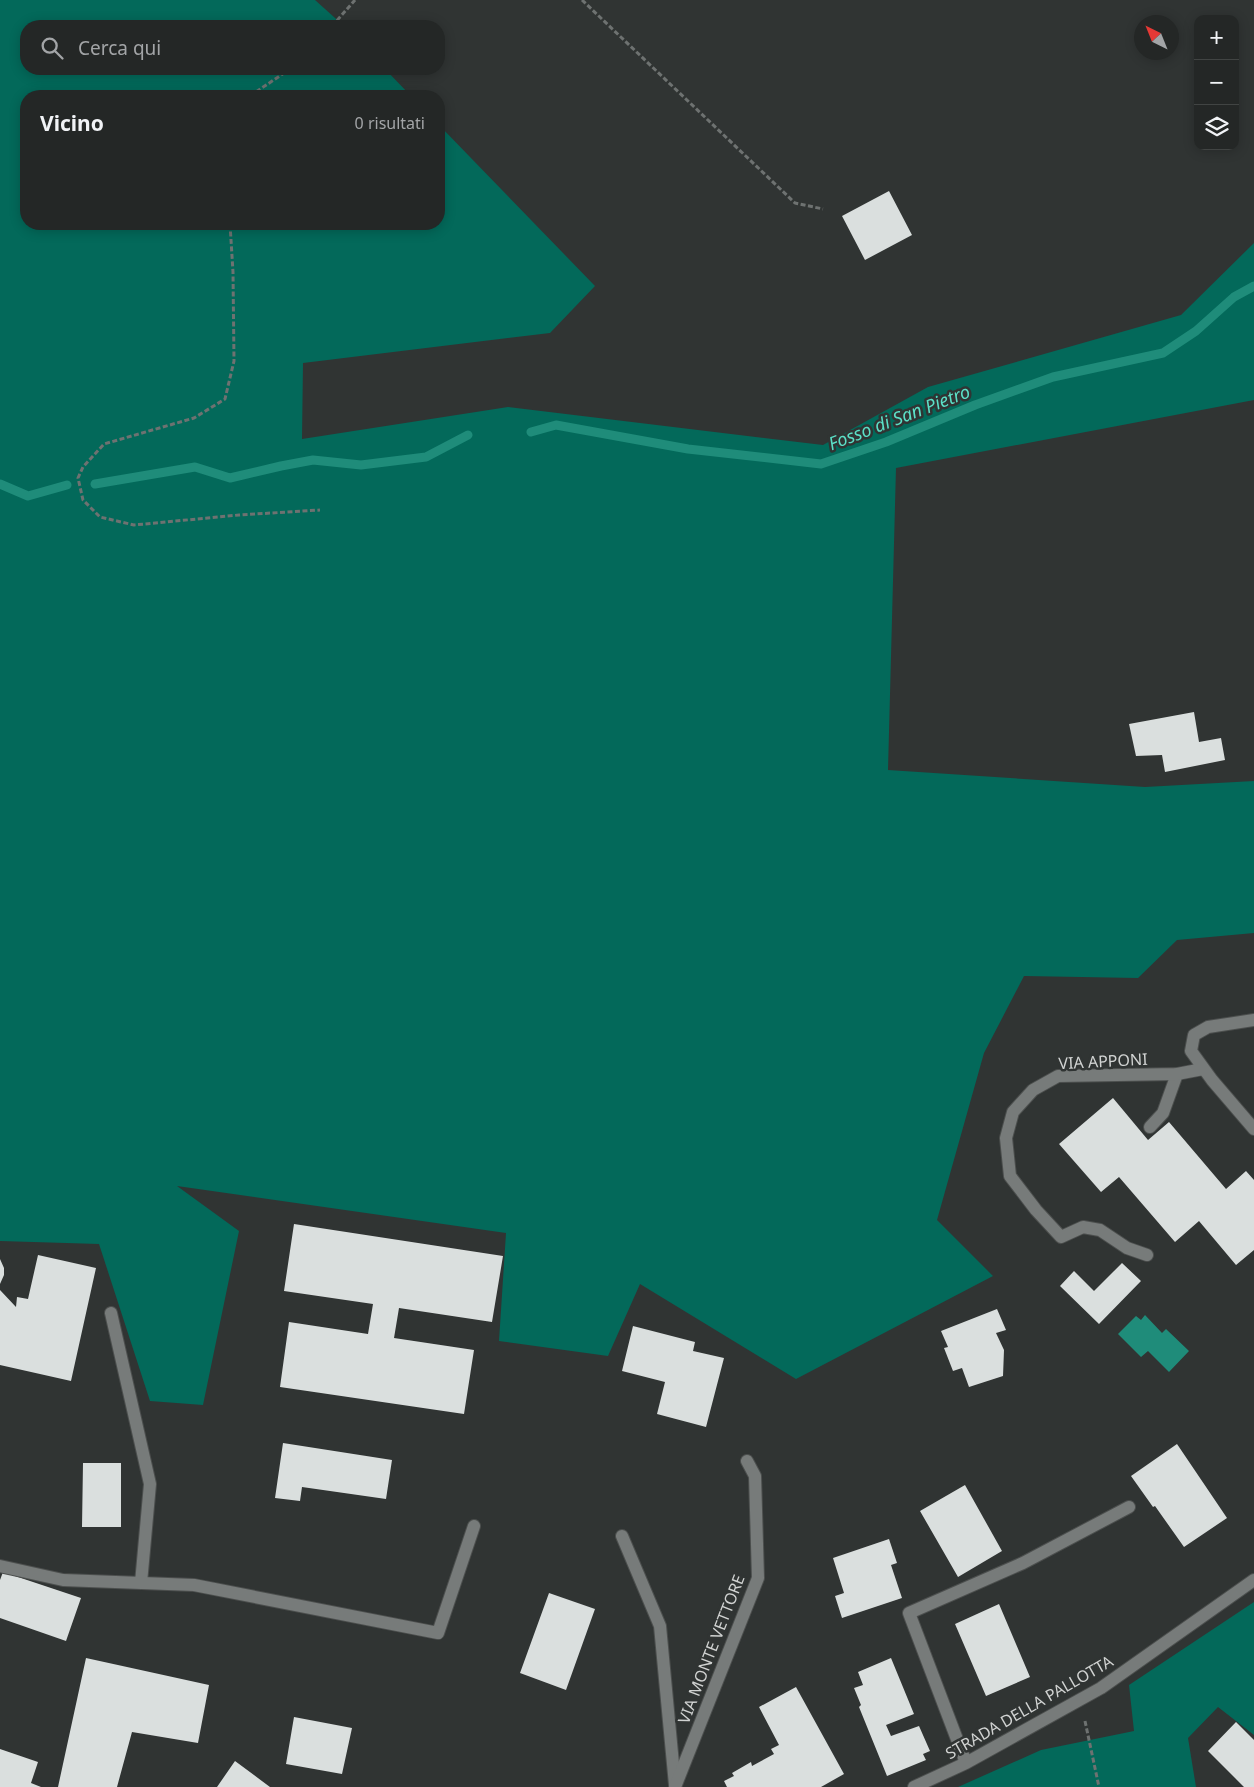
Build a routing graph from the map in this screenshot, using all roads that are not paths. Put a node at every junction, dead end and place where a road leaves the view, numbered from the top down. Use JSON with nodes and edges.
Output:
{"nodes":[{"id":1,"x":1254,"y":1020,"type":"edge"},
{"id":2,"x":1203,"y":1069,"type":"junction"},
{"id":3,"x":1177,"y":1074,"type":"junction"},
{"id":4,"x":1150,"y":1127,"type":"dead end"},
{"id":5,"x":1254,"y":1129,"type":"edge"},
{"id":6,"x":1147,"y":1255,"type":"dead end"},
{"id":7,"x":111,"y":1313,"type":"dead end"},
{"id":8,"x":747,"y":1461,"type":"dead end"},
{"id":9,"x":1129,"y":1507,"type":"dead end"},
{"id":10,"x":474,"y":1526,"type":"dead end"},
{"id":11,"x":622,"y":1536,"type":"dead end"},
{"id":12,"x":0,"y":1566,"type":"edge"},
{"id":13,"x":1254,"y":1580,"type":"edge"},
{"id":14,"x":141,"y":1583,"type":"junction"},
{"id":15,"x":966,"y":1763,"type":"junction"},
{"id":16,"x":675,"y":1786,"type":"edge"},
{"id":17,"x":914,"y":1787,"type":"edge"}],
"edges":[{"from":1,"to":2,"type":"street"},
{"from":2,"to":3,"type":"street","name":"VIA APPONI"},
{"from":2,"to":5,"type":"street"},
{"from":3,"to":4,"type":"street"},
{"from":3,"to":6,"type":"street","name":"VIA APPONI"},
{"from":7,"to":14,"type":"street"},
{"from":8,"to":16,"type":"street","name":"VIA MONTE VETTORE"},
{"from":9,"to":15,"type":"street"},
{"from":10,"to":14,"type":"street"},
{"from":11,"to":16,"type":"street"},
{"from":12,"to":14,"type":"street"},
{"from":13,"to":15,"type":"street","name":"STRADA DELLA PALLOTTA"},
{"from":15,"to":17,"type":"street","name":"STRADA DELLA PALLOTTA"}]}
